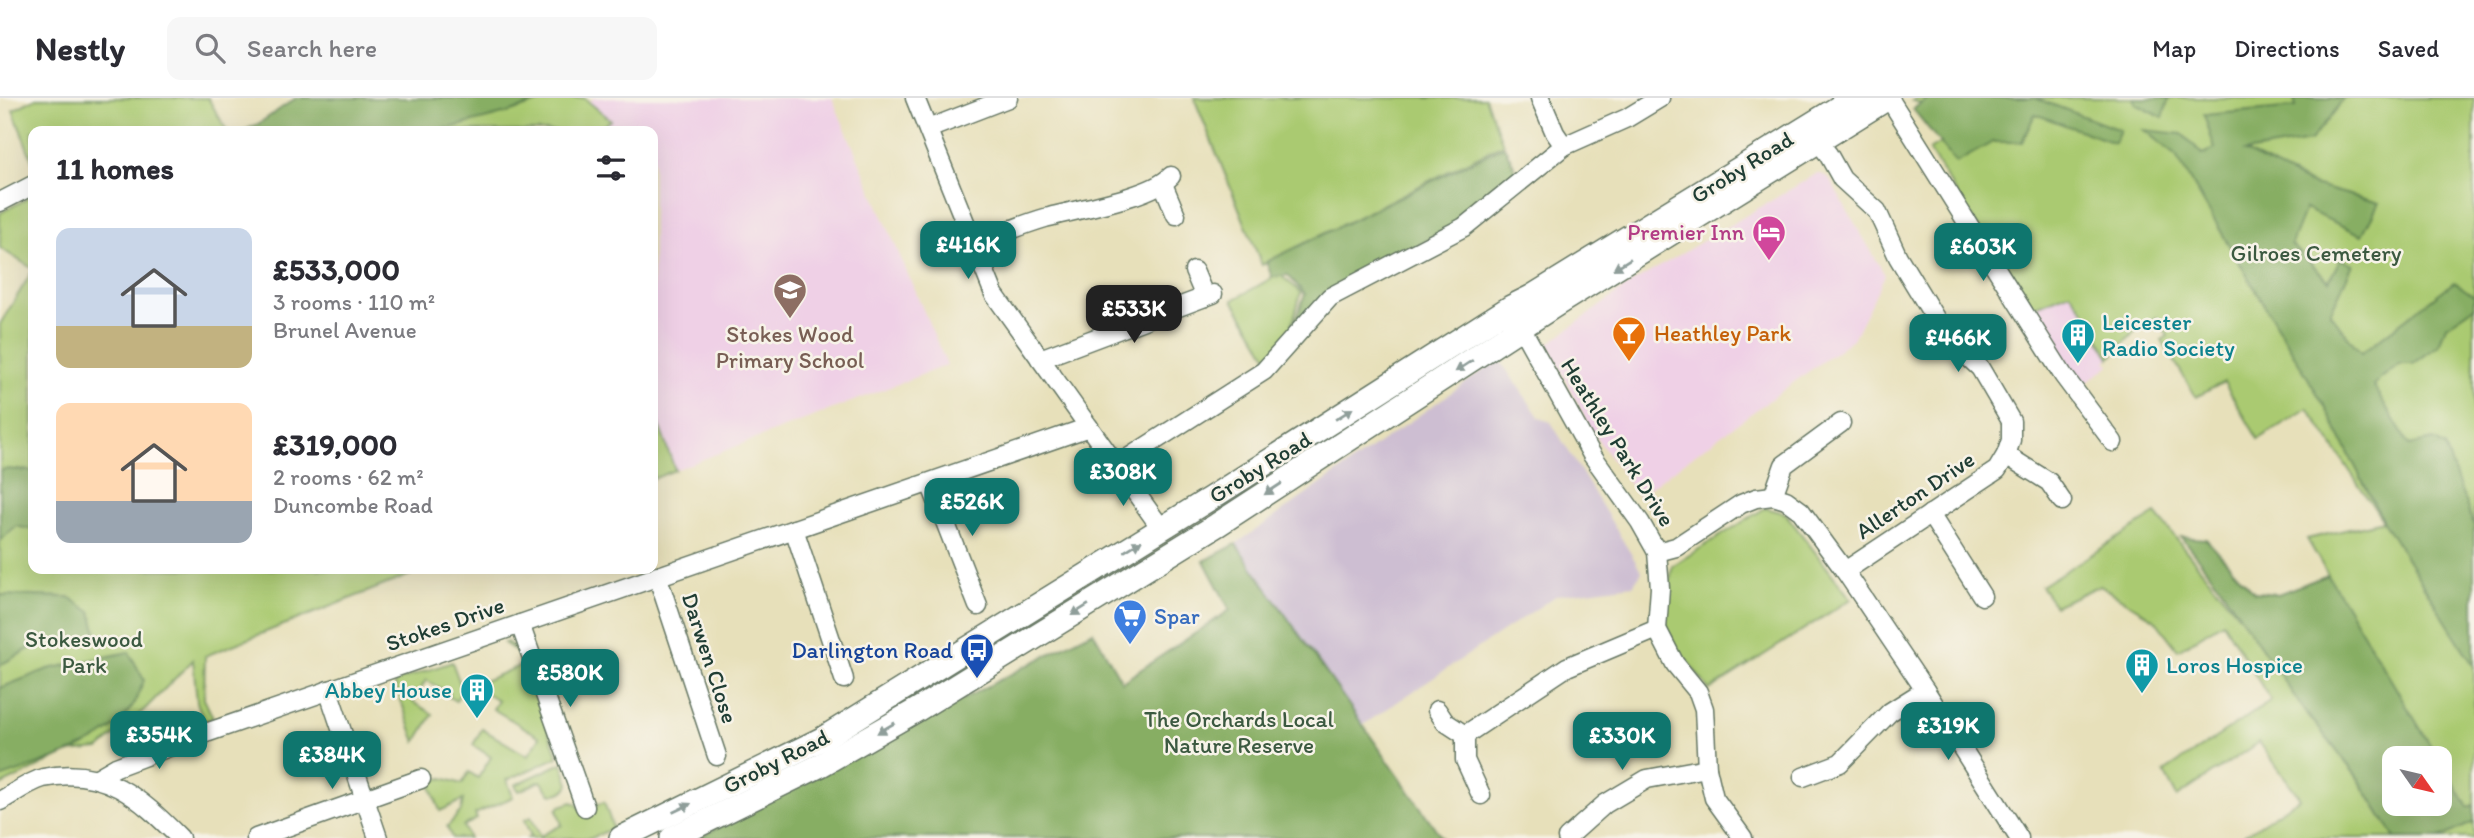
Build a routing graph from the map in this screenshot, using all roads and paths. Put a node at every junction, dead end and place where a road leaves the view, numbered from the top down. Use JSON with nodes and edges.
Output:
{"nodes":[{"id":1,"x":915,"y":98,"type":"edge"},
{"id":2,"x":1008,"y":98,"type":"edge"},
{"id":3,"x":1540,"y":98,"type":"edge"},
{"id":4,"x":1660,"y":98,"type":"edge"},
{"id":5,"x":1854,"y":98,"type":"edge"},
{"id":6,"x":1888,"y":98,"type":"edge"},
{"id":7,"x":928,"y":129,"type":"junction"},
{"id":8,"x":1818,"y":141,"type":"junction"},
{"id":9,"x":1564,"y":146,"type":"junction"},
{"id":10,"x":28,"y":188,"type":"edge"},
{"id":11,"x":0,"y":202,"type":"edge"},
{"id":12,"x":1176,"y":215,"type":"dead end"},
{"id":13,"x":974,"y":244,"type":"junction"},
{"id":14,"x":1195,"y":271,"type":"dead end"},
{"id":15,"x":1500,"y":314,"type":"junction"},
{"id":16,"x":1522,"y":329,"type":"junction"},
{"id":17,"x":1040,"y":359,"type":"junction"},
{"id":18,"x":1841,"y":423,"type":"dead end"},
{"id":19,"x":1089,"y":427,"type":"junction"},
{"id":20,"x":2113,"y":442,"type":"dead end"},
{"id":21,"x":2006,"y":455,"type":"junction"},
{"id":22,"x":1117,"y":466,"type":"junction"},
{"id":23,"x":930,"y":483,"type":"junction"},
{"id":24,"x":1773,"y":496,"type":"junction"},
{"id":25,"x":2062,"y":501,"type":"dead end"},
{"id":26,"x":1930,"y":514,"type":"junction"},
{"id":27,"x":1161,"y":528,"type":"junction"},
{"id":28,"x":794,"y":529,"type":"junction"},
{"id":29,"x":1657,"y":552,"type":"junction"},
{"id":30,"x":1845,"y":571,"type":"junction"},
{"id":31,"x":657,"y":575,"type":"junction"},
{"id":32,"x":1982,"y":596,"type":"dead end"},
{"id":33,"x":978,"y":606,"type":"dead end"},
{"id":34,"x":520,"y":624,"type":"junction"},
{"id":35,"x":1657,"y":629,"type":"junction"},
{"id":36,"x":844,"y":679,"type":"dead end"},
{"id":37,"x":328,"y":690,"type":"junction"},
{"id":38,"x":1925,"y":690,"type":"junction"},
{"id":39,"x":1437,"y":710,"type":"dead end"},
{"id":40,"x":1465,"y":735,"type":"junction"},
{"id":41,"x":717,"y":756,"type":"dead end"},
{"id":42,"x":1707,"y":768,"type":"junction"},
{"id":43,"x":1803,"y":777,"type":"dead end"},
{"id":44,"x":97,"y":778,"type":"junction"},
{"id":45,"x":421,"y":779,"type":"dead end"},
{"id":46,"x":1481,"y":795,"type":"dead end"},
{"id":47,"x":364,"y":800,"type":"junction"},
{"id":48,"x":0,"y":801,"type":"edge"},
{"id":49,"x":584,"y":807,"type":"dead end"},
{"id":50,"x":180,"y":838,"type":"edge"},
{"id":51,"x":256,"y":838,"type":"edge"},
{"id":52,"x":378,"y":838,"type":"edge"},
{"id":53,"x":621,"y":838,"type":"edge"},
{"id":54,"x":672,"y":838,"type":"edge"},
{"id":55,"x":1567,"y":838,"type":"edge"},
{"id":56,"x":1743,"y":838,"type":"edge"},
{"id":57,"x":2019,"y":838,"type":"edge"}],
"edges":[{"from":1,"to":7,"type":"street"},
{"from":2,"to":7,"type":"street"},
{"from":3,"to":9,"type":"street"},
{"from":4,"to":9,"type":"street"},
{"from":5,"to":15,"type":"main road","name":"Groby Road"},
{"from":6,"to":8,"type":"main road","name":"Groby Road"},
{"from":6,"to":20,"type":"street"},
{"from":7,"to":13,"type":"street"},
{"from":8,"to":16,"type":"main road","name":"Groby Road","one_way":true},
{"from":8,"to":21,"type":"street","name":"Allerton Drive"},
{"from":9,"to":22,"type":"street"},
{"from":10,"to":11,"type":"street"},
{"from":12,"to":13,"type":"street"},
{"from":13,"to":17,"type":"street"},
{"from":14,"to":17,"type":"street"},
{"from":15,"to":16,"type":"street","name":"Heathley Park Drive"},
{"from":27,"to":15,"type":"main road","name":"Groby Road","one_way":true},
{"from":16,"to":29,"type":"street","name":"Heathley Park Drive"},
{"from":16,"to":54,"type":"main road","name":"Groby Road","one_way":true},
{"from":17,"to":19,"type":"street"},
{"from":18,"to":24,"type":"street"},
{"from":19,"to":22,"type":"street"},
{"from":19,"to":23,"type":"street","name":"Stokes Drive"},
{"from":21,"to":25,"type":"street"},
{"from":21,"to":26,"type":"street","name":"Allerton Drive"},
{"from":22,"to":27,"type":"street"},
{"from":23,"to":28,"type":"street","name":"Stokes Drive"},
{"from":23,"to":33,"type":"street"},
{"from":24,"to":29,"type":"street"},
{"from":24,"to":30,"type":"street"},
{"from":26,"to":30,"type":"street","name":"Allerton Drive"},
{"from":26,"to":32,"type":"street"},
{"from":53,"to":27,"type":"main road","name":"Groby Road","one_way":true},
{"from":28,"to":31,"type":"street","name":"Stokes Drive"},
{"from":28,"to":36,"type":"street"},
{"from":29,"to":35,"type":"street","name":"Heathley Park Drive"},
{"from":30,"to":38,"type":"street"},
{"from":31,"to":34,"type":"street","name":"Stokes Drive"},
{"from":31,"to":41,"type":"street","name":"Darwen Close"},
{"from":34,"to":37,"type":"street","name":"Stokes Drive"},
{"from":34,"to":49,"type":"street"},
{"from":35,"to":40,"type":"street"},
{"from":35,"to":42,"type":"street"},
{"from":37,"to":44,"type":"street","name":"Stokes Drive"},
{"from":37,"to":47,"type":"street"},
{"from":38,"to":43,"type":"street"},
{"from":38,"to":57,"type":"street"},
{"from":39,"to":40,"type":"street"},
{"from":40,"to":46,"type":"street"},
{"from":42,"to":55,"type":"street"},
{"from":42,"to":56,"type":"street"},
{"from":44,"to":48,"type":"street"},
{"from":44,"to":50,"type":"street"},
{"from":45,"to":47,"type":"street"},
{"from":47,"to":51,"type":"street"},
{"from":47,"to":52,"type":"street"}]}
